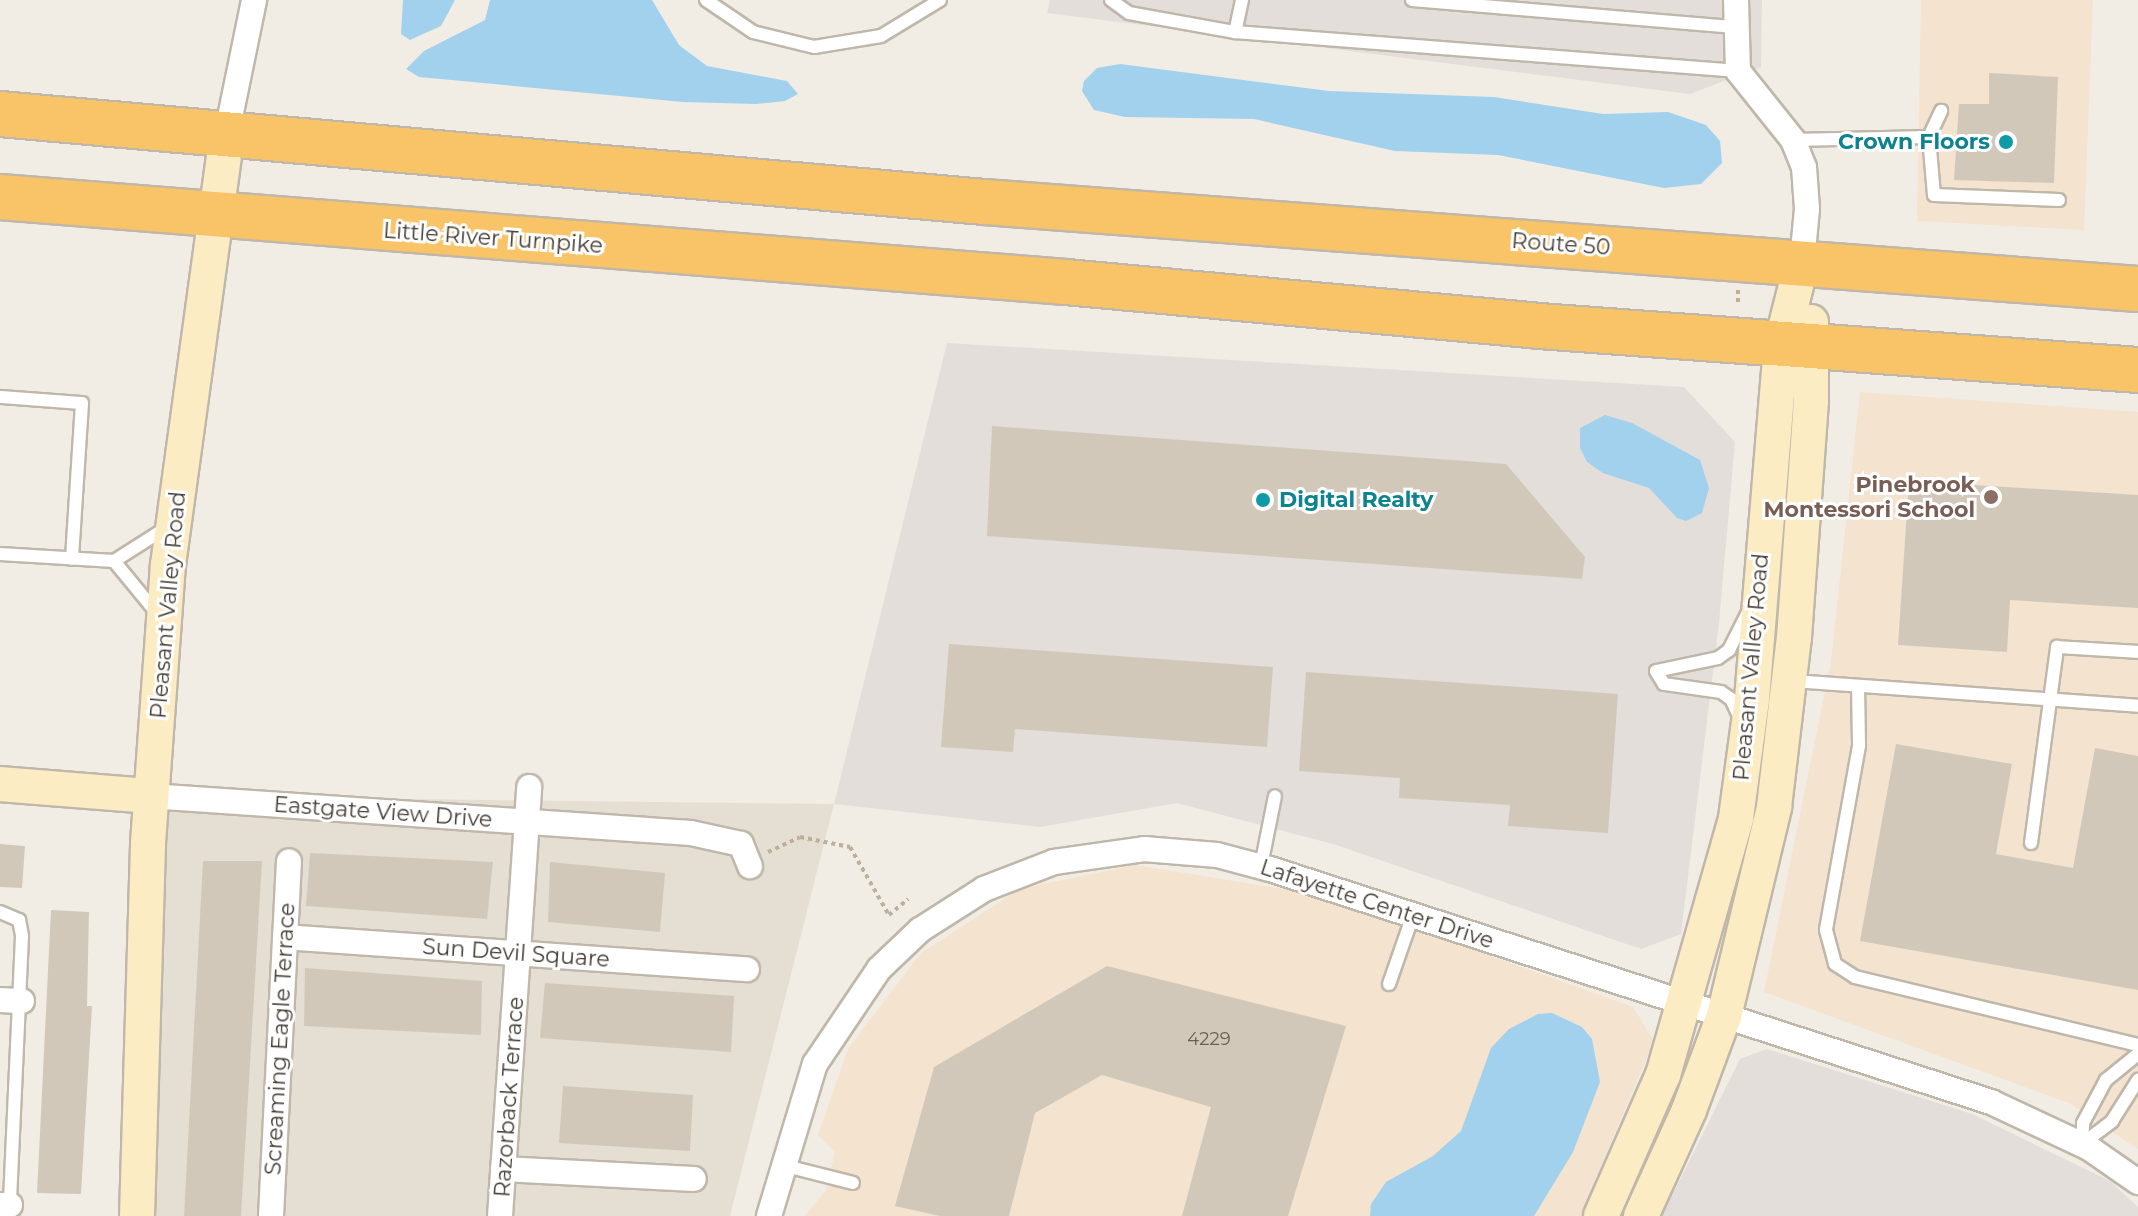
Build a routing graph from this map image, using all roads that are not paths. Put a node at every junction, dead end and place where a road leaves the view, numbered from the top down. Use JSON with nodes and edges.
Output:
{"nodes":[{"id":1,"x":254,"y":0,"type":"edge"},
{"id":2,"x":706,"y":0,"type":"edge"},
{"id":3,"x":940,"y":0,"type":"edge"},
{"id":4,"x":1111,"y":0,"type":"edge"},
{"id":5,"x":1242,"y":0,"type":"edge"},
{"id":6,"x":1412,"y":0,"type":"edge"},
{"id":7,"x":1736,"y":0,"type":"edge"},
{"id":8,"x":1735,"y":27,"type":"junction"},
{"id":9,"x":1235,"y":32,"type":"junction"},
{"id":10,"x":1738,"y":71,"type":"junction"},
{"id":11,"x":1941,"y":111,"type":"dead end"},
{"id":12,"x":0,"y":114,"type":"edge"},
{"id":13,"x":227,"y":132,"type":"junction"},
{"id":14,"x":1929,"y":137,"type":"junction"},
{"id":15,"x":1793,"y":140,"type":"junction"},
{"id":16,"x":0,"y":197,"type":"edge"},
{"id":17,"x":2059,"y":200,"type":"dead end"},
{"id":18,"x":213,"y":216,"type":"junction"},
{"id":19,"x":1802,"y":262,"type":"junction"},
{"id":20,"x":2138,"y":289,"type":"edge"},
{"id":21,"x":1796,"y":346,"type":"junction"},
{"id":22,"x":2138,"y":370,"type":"edge"},
{"id":23,"x":0,"y":397,"type":"edge"},
{"id":24,"x":174,"y":521,"type":"junction"},
{"id":25,"x":0,"y":554,"type":"edge"},
{"id":26,"x":72,"y":559,"type":"junction"},
{"id":27,"x":114,"y":561,"type":"junction"},
{"id":28,"x":1759,"y":588,"type":"junction"},
{"id":29,"x":164,"y":626,"type":"junction"},
{"id":30,"x":2138,"y":652,"type":"edge"},
{"id":31,"x":1790,"y":681,"type":"junction"},
{"id":32,"x":1858,"y":686,"type":"junction"},
{"id":33,"x":2054,"y":700,"type":"junction"},
{"id":34,"x":2138,"y":706,"type":"edge"},
{"id":35,"x":1748,"y":736,"type":"junction"},
{"id":36,"x":0,"y":784,"type":"edge"},
{"id":37,"x":529,"y":787,"type":"dead end"},
{"id":38,"x":150,"y":796,"type":"junction"},
{"id":39,"x":1275,"y":796,"type":"dead end"},
{"id":40,"x":527,"y":822,"type":"junction"},
{"id":41,"x":2031,"y":843,"type":"dead end"},
{"id":42,"x":289,"y":861,"type":"dead end"},
{"id":43,"x":750,"y":866,"type":"road end"},
{"id":44,"x":1261,"y":866,"type":"junction"},
{"id":45,"x":0,"y":912,"type":"edge"},
{"id":46,"x":1413,"y":915,"type":"junction"},
{"id":47,"x":285,"y":937,"type":"junction"},
{"id":48,"x":519,"y":953,"type":"junction"},
{"id":49,"x":747,"y":969,"type":"dead end"},
{"id":50,"x":1389,"y":984,"type":"dead end"},
{"id":51,"x":11,"y":1000,"type":"edge"},
{"id":52,"x":1687,"y":1004,"type":"junction"},
{"id":53,"x":1724,"y":1016,"type":"junction"},
{"id":54,"x":2138,"y":1045,"type":"edge"},
{"id":55,"x":2138,"y":1054,"type":"edge"},
{"id":56,"x":2138,"y":1080,"type":"edge"},
{"id":57,"x":2082,"y":1144,"type":"junction"},
{"id":58,"x":782,"y":1165,"type":"junction"},
{"id":59,"x":503,"y":1169,"type":"junction"},
{"id":60,"x":694,"y":1179,"type":"dead end"},
{"id":61,"x":2138,"y":1182,"type":"edge"},
{"id":62,"x":853,"y":1183,"type":"dead end"},
{"id":63,"x":5,"y":1205,"type":"edge"},
{"id":64,"x":137,"y":1216,"type":"edge"},
{"id":65,"x":271,"y":1216,"type":"edge"},
{"id":66,"x":500,"y":1216,"type":"edge"},
{"id":67,"x":769,"y":1216,"type":"edge"},
{"id":68,"x":1601,"y":1216,"type":"edge"},
{"id":69,"x":1641,"y":1216,"type":"edge"}],
"edges":[{"from":1,"to":13,"type":"street","name":"Pleasant Valley Road"},
{"from":2,"to":3,"type":"lane"},
{"from":4,"to":9,"type":"lane"},
{"from":5,"to":9,"type":"lane"},
{"from":6,"to":8,"type":"lane"},
{"from":7,"to":8,"type":"street"},
{"from":8,"to":10,"type":"street"},
{"from":9,"to":10,"type":"lane"},
{"from":10,"to":15,"type":"street"},
{"from":11,"to":14,"type":"lane"},
{"from":12,"to":13,"type":"highway"},
{"from":13,"to":18,"type":"main road","name":"Pleasant Valley Road"},
{"from":13,"to":19,"type":"highway","name":"Route 50"},
{"from":14,"to":15,"type":"lane"},
{"from":14,"to":17,"type":"lane"},
{"from":15,"to":19,"type":"street"},
{"from":16,"to":18,"type":"highway","name":"Little River Turnpike"},
{"from":18,"to":21,"type":"highway","name":"Little River Turnpike"},
{"from":18,"to":24,"type":"main road","name":"Pleasant Valley Road"},
{"from":19,"to":20,"type":"highway","name":"Route 50"},
{"from":19,"to":21,"type":"main road","name":"Pleasant Valley Road"},
{"from":21,"to":22,"type":"highway"},
{"from":21,"to":28,"type":"main road","name":"Pleasant Valley Road"},
{"from":21,"to":31,"type":"main road","name":"Pleasant Valley Road"},
{"from":23,"to":26,"type":"lane"},
{"from":24,"to":27,"type":"lane"},
{"from":24,"to":29,"type":"main road","name":"Pleasant Valley Road"},
{"from":25,"to":26,"type":"lane"},
{"from":26,"to":27,"type":"lane"},
{"from":27,"to":29,"type":"lane"},
{"from":28,"to":35,"type":"main road","name":"Pleasant Valley Road"},
{"from":28,"to":35,"type":"lane"},
{"from":29,"to":38,"type":"main road","name":"Pleasant Valley Road"},
{"from":30,"to":33,"type":"lane"},
{"from":31,"to":32,"type":"lane"},
{"from":31,"to":53,"type":"main road","name":"Pleasant Valley Road"},
{"from":32,"to":33,"type":"lane"},
{"from":32,"to":54,"type":"lane"},
{"from":33,"to":34,"type":"lane"},
{"from":33,"to":41,"type":"lane"},
{"from":35,"to":52,"type":"main road","name":"Pleasant Valley Road"},
{"from":36,"to":38,"type":"main road","name":"Eastgate View Drive"},
{"from":37,"to":40,"type":"street","name":"Razorback Terrace"},
{"from":38,"to":40,"type":"street","name":"Eastgate View Drive"},
{"from":38,"to":64,"type":"main road","name":"Pleasant Valley Road"},
{"from":39,"to":44,"type":"lane"},
{"from":40,"to":43,"type":"street","name":"Eastgate View Drive"},
{"from":40,"to":48,"type":"street","name":"Razorback Terrace"},
{"from":42,"to":47,"type":"street","name":"Screaming Eagle Terrace"},
{"from":44,"to":46,"type":"street","name":"Lafayette Center Drive"},
{"from":44,"to":58,"type":"street","name":"Lafayette Center Drive"},
{"from":45,"to":51,"type":"lane"},
{"from":46,"to":50,"type":"lane"},
{"from":46,"to":52,"type":"street","name":"Lafayette Center Drive"},
{"from":47,"to":48,"type":"street","name":"Sun Devil Square"},
{"from":47,"to":65,"type":"street","name":"Screaming Eagle Terrace"},
{"from":48,"to":49,"type":"street","name":"Sun Devil Square"},
{"from":48,"to":59,"type":"street","name":"Razorback Terrace"},
{"from":51,"to":63,"type":"lane"},
{"from":52,"to":53,"type":"street","name":"Lafayette Center Drive"},
{"from":52,"to":68,"type":"main road","name":"Pleasant Valley Road"},
{"from":53,"to":57,"type":"street","name":"Lafayette Center Drive"},
{"from":53,"to":69,"type":"main road","name":"Pleasant Valley Road"},
{"from":55,"to":57,"type":"lane"},
{"from":56,"to":57,"type":"lane"},
{"from":57,"to":61,"type":"street","name":"Lafayette Center Drive"},
{"from":58,"to":62,"type":"lane"},
{"from":58,"to":67,"type":"street","name":"Lafayette Center Drive"},
{"from":59,"to":60,"type":"street"},
{"from":59,"to":66,"type":"street","name":"Razorback Terrace"}]}
